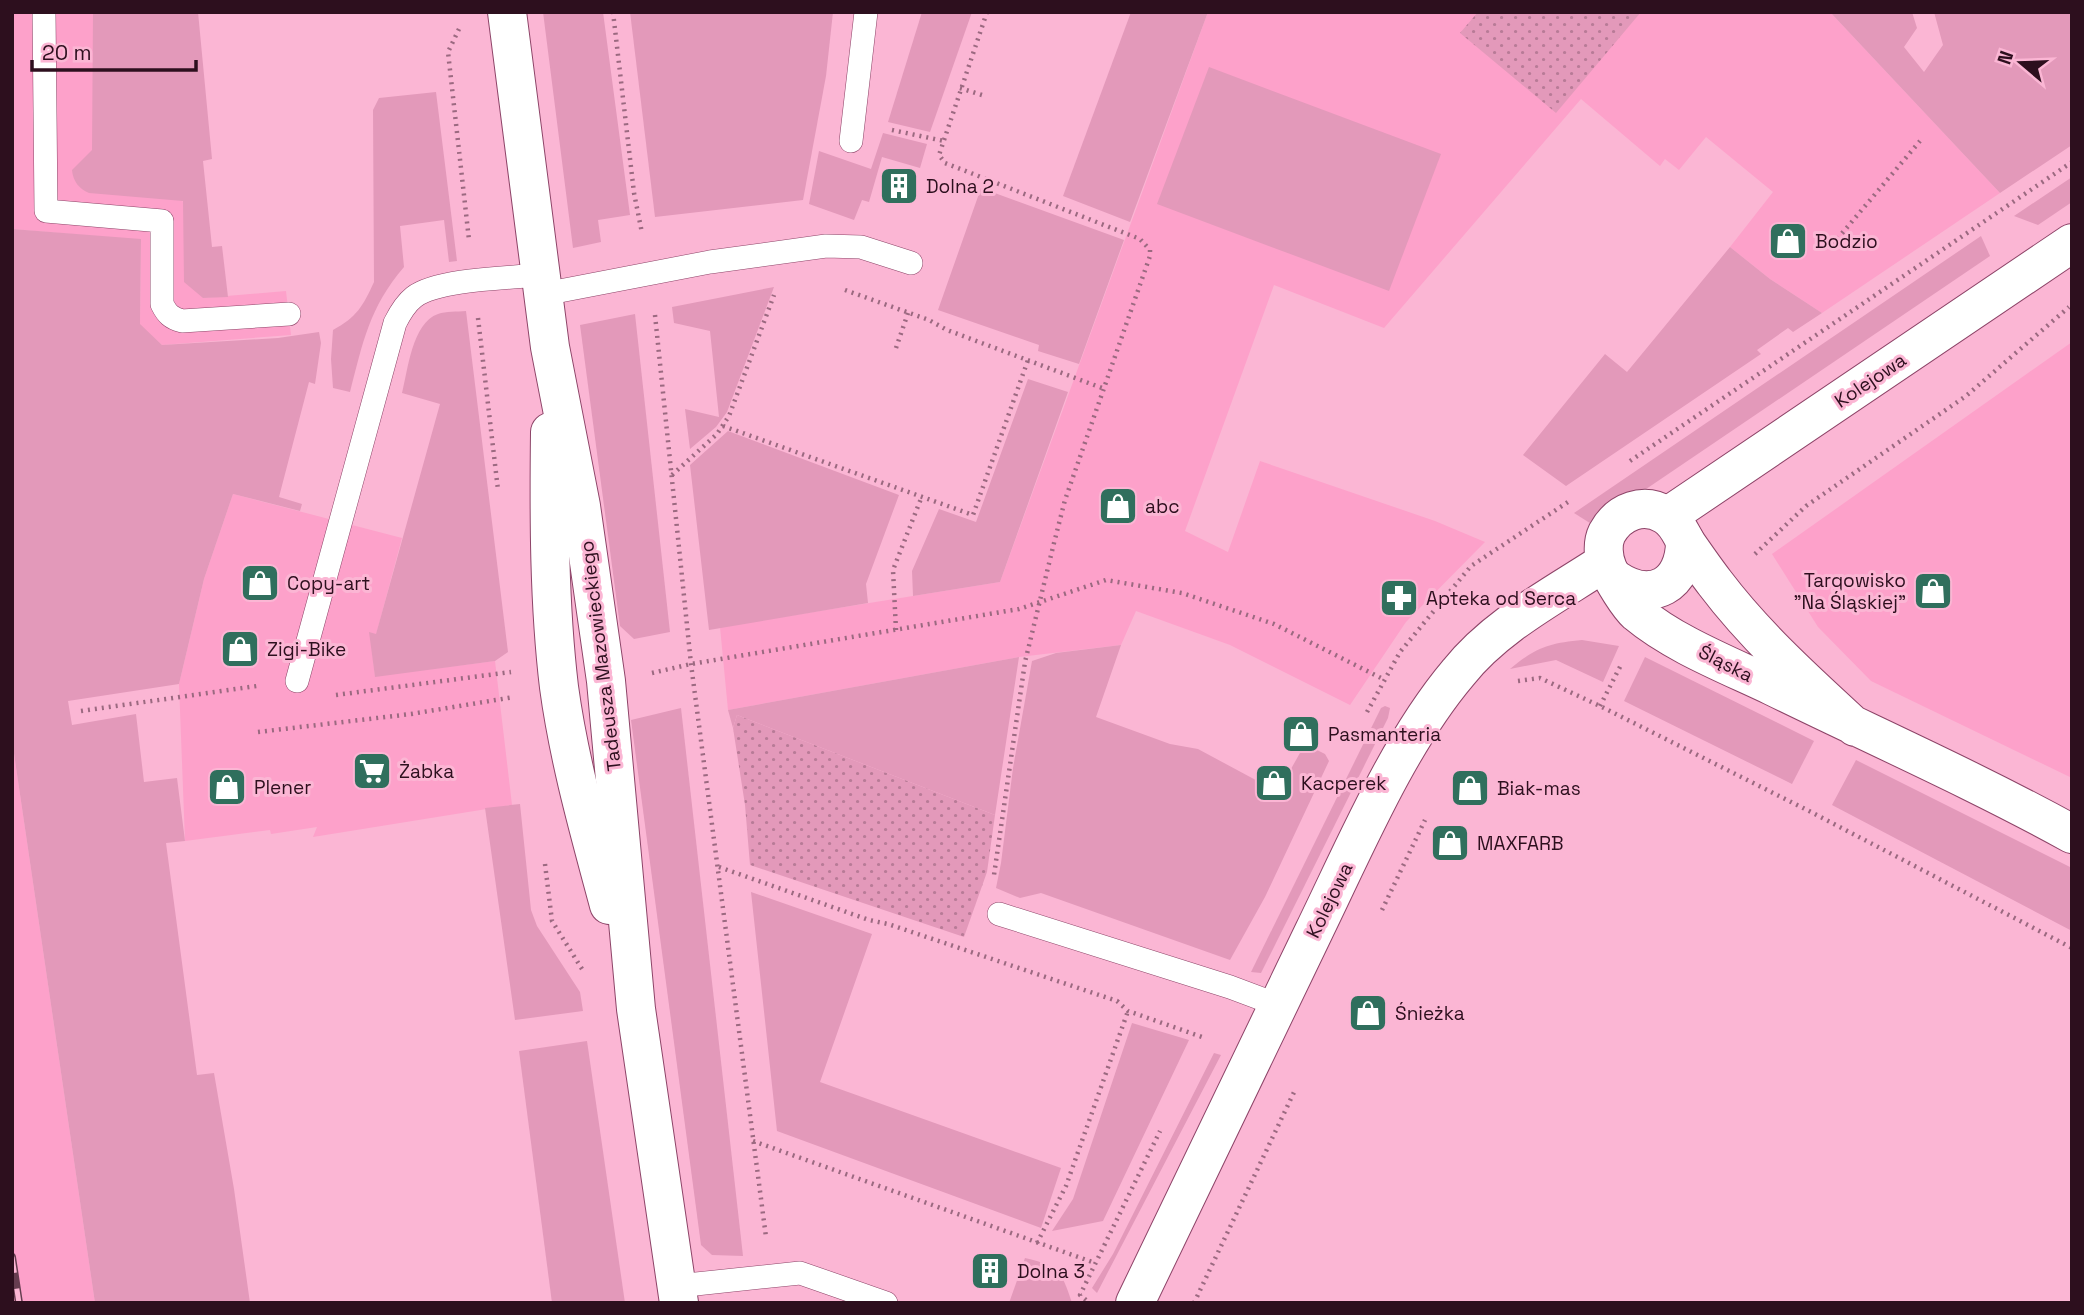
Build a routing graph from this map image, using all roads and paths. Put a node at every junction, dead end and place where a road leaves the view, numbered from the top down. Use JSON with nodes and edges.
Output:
{"nodes":[{"id":1,"x":44,"y":12,"type":"edge"},
{"id":2,"x":507,"y":12,"type":"edge"},
{"id":3,"x":613,"y":12,"type":"edge"},
{"id":4,"x":866,"y":12,"type":"edge"},
{"id":5,"x":987,"y":12,"type":"edge"},
{"id":6,"x":960,"y":88,"type":"junction"},
{"id":7,"x":985,"y":96,"type":"dead end"},
{"id":8,"x":852,"y":131,"type":"joint"},
{"id":9,"x":944,"y":141,"type":"junction"},
{"id":10,"x":1920,"y":141,"type":"dead end"},
{"id":11,"x":2072,"y":162,"type":"edge"},
{"id":12,"x":2072,"y":243,"type":"edge"},
{"id":13,"x":1833,"y":244,"type":"dead end"},
{"id":14,"x":911,"y":263,"type":"dead end"},
{"id":15,"x":649,"y":273,"type":"junction"},
{"id":16,"x":543,"y":284,"type":"junction"},
{"id":17,"x":845,"y":289,"type":"dead end"},
{"id":18,"x":776,"y":291,"type":"dead end"},
{"id":19,"x":2072,"y":305,"type":"edge"},
{"id":20,"x":908,"y":313,"type":"junction"},
{"id":21,"x":289,"y":314,"type":"dead end"},
{"id":22,"x":896,"y":348,"type":"dead end"},
{"id":23,"x":1028,"y":360,"type":"junction"},
{"id":24,"x":1102,"y":388,"type":"junction"},
{"id":25,"x":723,"y":426,"type":"junction"},
{"id":26,"x":1624,"y":465,"type":"dead end"},
{"id":27,"x":671,"y":475,"type":"junction"},
{"id":28,"x":1578,"y":495,"type":"dead end"},
{"id":29,"x":922,"y":496,"type":"junction"},
{"id":30,"x":1676,"y":528,"type":"junction"},
{"id":31,"x":1760,"y":550,"type":"junction"},
{"id":32,"x":1763,"y":560,"type":"dead end"},
{"id":33,"x":1610,"y":570,"type":"junction"},
{"id":34,"x":1715,"y":584,"type":"junction"},
{"id":35,"x":1041,"y":600,"type":"junction"},
{"id":36,"x":1658,"y":628,"type":"junction"},
{"id":37,"x":896,"y":630,"type":"junction"},
{"id":38,"x":691,"y":664,"type":"junction"},
{"id":39,"x":502,"y":673,"type":"dead end"},
{"id":40,"x":642,"y":675,"type":"dead end"},
{"id":41,"x":1384,"y":680,"type":"junction"},
{"id":42,"x":297,"y":681,"type":"joint"},
{"id":43,"x":1515,"y":682,"type":"dead end"},
{"id":44,"x":366,"y":691,"type":"dead end"},
{"id":45,"x":1443,"y":692,"type":"junction"},
{"id":46,"x":498,"y":700,"type":"dead end"},
{"id":47,"x":1600,"y":706,"type":"junction"},
{"id":48,"x":81,"y":711,"type":"dead end"},
{"id":49,"x":1855,"y":727,"type":"junction"},
{"id":50,"x":258,"y":732,"type":"dead end"},
{"id":51,"x":1428,"y":814,"type":"dead end"},
{"id":52,"x":2072,"y":834,"type":"edge"},
{"id":53,"x":719,"y":867,"type":"junction"},
{"id":54,"x":992,"y":881,"type":"dead end"},
{"id":55,"x":1381,"y":911,"type":"dead end"},
{"id":56,"x":999,"y":914,"type":"dead end"},
{"id":57,"x":974,"y":940,"type":"dead end"},
{"id":58,"x":2072,"y":948,"type":"edge"},
{"id":59,"x":971,"y":952,"type":"junction"},
{"id":60,"x":1278,"y":1005,"type":"junction"},
{"id":61,"x":1128,"y":1011,"type":"junction"},
{"id":62,"x":1205,"y":1038,"type":"dead end"},
{"id":63,"x":1299,"y":1081,"type":"dead end"},
{"id":64,"x":753,"y":1141,"type":"junction"},
{"id":65,"x":1037,"y":1243,"type":"junction"},
{"id":66,"x":1095,"y":1263,"type":"dead end"},
{"id":67,"x":771,"y":1276,"type":"junction"},
{"id":68,"x":678,"y":1294,"type":"edge"},
{"id":69,"x":886,"y":1303,"type":"edge"},
{"id":70,"x":1135,"y":1303,"type":"edge"},
{"id":71,"x":1194,"y":1303,"type":"edge"}],
"edges":[{"from":1,"to":21,"type":"lane"},
{"from":2,"to":16,"type":"street","name":"Tadeusza Mazowieckiego"},
{"from":3,"to":15,"type":"path"},
{"from":4,"to":8,"type":"lane"},
{"from":5,"to":6,"type":"path"},
{"from":6,"to":7,"type":"path"},
{"from":6,"to":9,"type":"path"},
{"from":8,"to":9,"type":"path"},
{"from":9,"to":24,"type":"path"},
{"from":10,"to":13,"type":"path"},
{"from":11,"to":26,"type":"path"},
{"from":12,"to":30,"type":"street","name":"Kolejowa"},
{"from":14,"to":15,"type":"lane"},
{"from":15,"to":16,"type":"lane"},
{"from":15,"to":27,"type":"path"},
{"from":16,"to":42,"type":"lane"},
{"from":16,"to":68,"type":"street","name":"Tadeusza Mazowieckiego"},
{"from":17,"to":20,"type":"path"},
{"from":18,"to":25,"type":"path"},
{"from":19,"to":31,"type":"path"},
{"from":20,"to":22,"type":"path"},
{"from":20,"to":23,"type":"path"},
{"from":23,"to":24,"type":"path"},
{"from":23,"to":29,"type":"path"},
{"from":24,"to":35,"type":"path"},
{"from":25,"to":27,"type":"path"},
{"from":25,"to":29,"type":"path"},
{"from":27,"to":38,"type":"path"},
{"from":28,"to":41,"type":"path"},
{"from":29,"to":37,"type":"path"},
{"from":30,"to":33,"type":"street"},
{"from":30,"to":33,"type":"street"},
{"from":30,"to":34,"type":"street","name":"Śląska"},
{"from":31,"to":32,"type":"path"},
{"from":31,"to":34,"type":"path"},
{"from":33,"to":36,"type":"street","name":"Śląska"},
{"from":33,"to":45,"type":"street","name":"Kolejowa"},
{"from":34,"to":49,"type":"street","name":"Śląska"},
{"from":35,"to":37,"type":"path"},
{"from":35,"to":41,"type":"path"},
{"from":35,"to":54,"type":"path"},
{"from":36,"to":47,"type":"path"},
{"from":36,"to":49,"type":"street","name":"Śląska"},
{"from":37,"to":38,"type":"path"},
{"from":38,"to":40,"type":"path"},
{"from":38,"to":53,"type":"path"},
{"from":39,"to":44,"type":"path"},
{"from":41,"to":45,"type":"path"},
{"from":42,"to":48,"type":"path"},
{"from":43,"to":47,"type":"path"},
{"from":45,"to":60,"type":"street","name":"Kolejowa"},
{"from":46,"to":50,"type":"path"},
{"from":47,"to":58,"type":"path"},
{"from":49,"to":52,"type":"street","name":"Śląska"},
{"from":51,"to":55,"type":"path"},
{"from":53,"to":59,"type":"path"},
{"from":53,"to":64,"type":"path"},
{"from":56,"to":60,"type":"lane"},
{"from":57,"to":59,"type":"path"},
{"from":59,"to":61,"type":"path"},
{"from":60,"to":70,"type":"street","name":"Kolejowa"},
{"from":61,"to":62,"type":"path"},
{"from":61,"to":65,"type":"path"},
{"from":63,"to":71,"type":"path"},
{"from":64,"to":65,"type":"path"},
{"from":64,"to":67,"type":"path"},
{"from":65,"to":66,"type":"path"},
{"from":67,"to":68,"type":"lane"},
{"from":67,"to":69,"type":"lane"}]}
